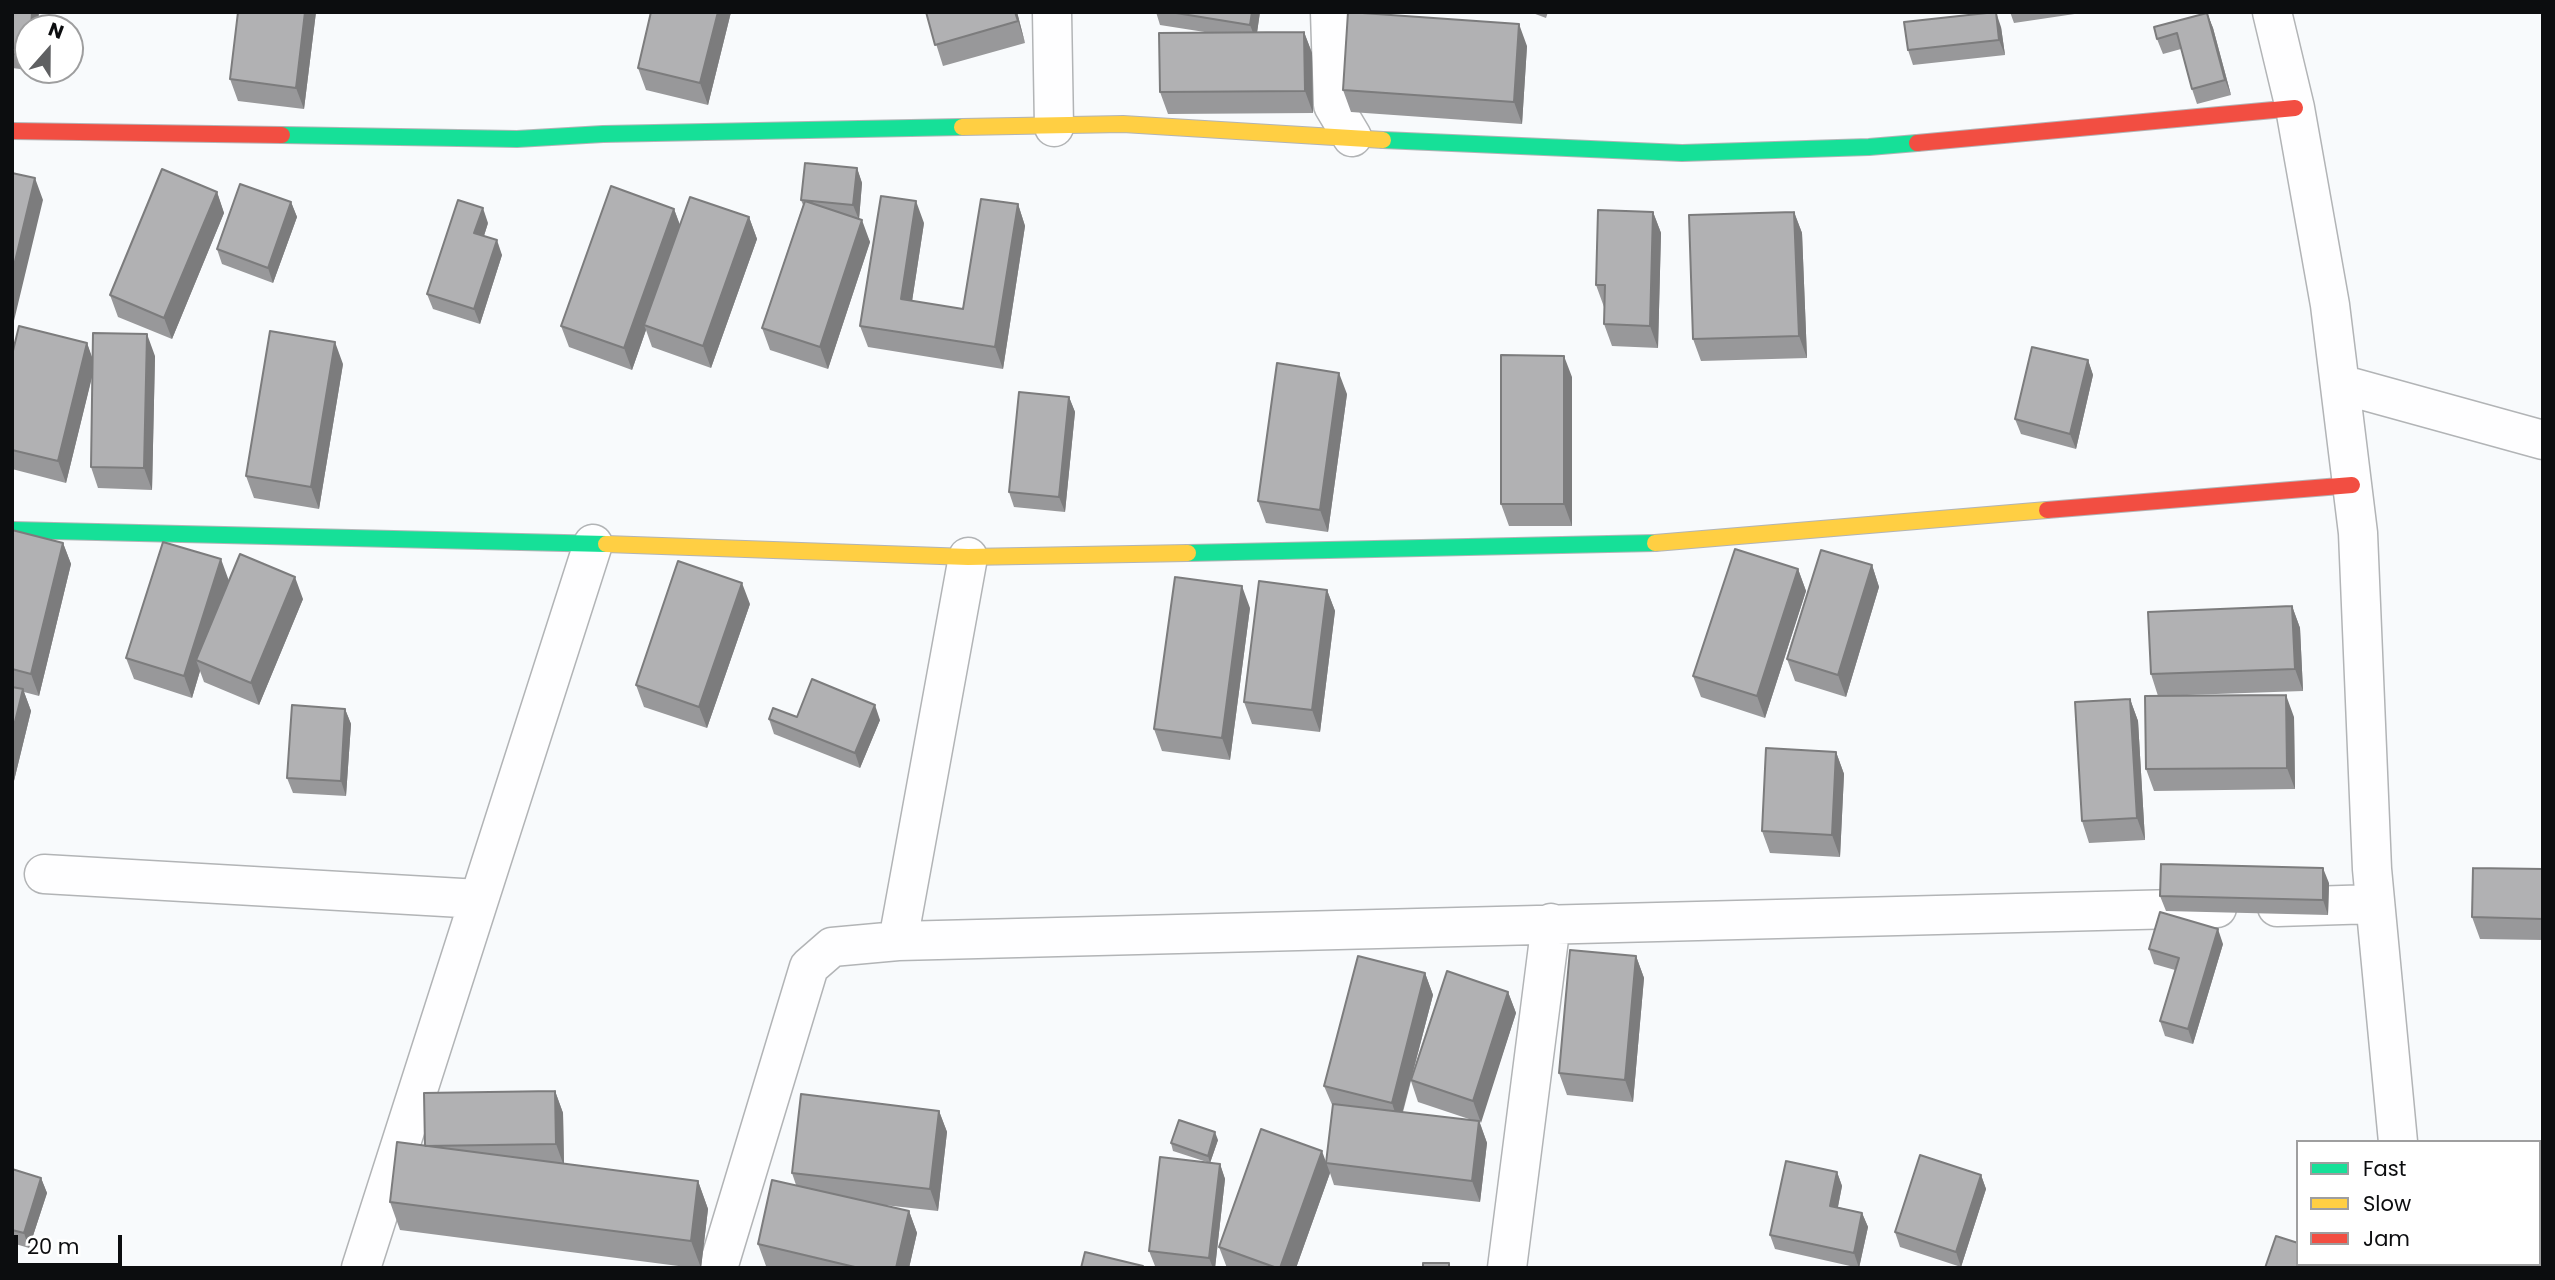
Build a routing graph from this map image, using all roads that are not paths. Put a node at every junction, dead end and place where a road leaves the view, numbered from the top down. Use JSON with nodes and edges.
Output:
{"nodes":[{"id":1,"x":1052,"y":12,"type":"edge"},
{"id":2,"x":1329,"y":12,"type":"edge"},
{"id":3,"x":2272,"y":12,"type":"edge"},
{"id":4,"x":2295,"y":107,"type":"junction"},
{"id":5,"x":1054,"y":127,"type":"junction"},
{"id":6,"x":12,"y":131,"type":"edge"},
{"id":7,"x":1352,"y":137,"type":"junction"},
{"id":8,"x":2340,"y":384,"type":"junction"},
{"id":9,"x":2543,"y":440,"type":"edge"},
{"id":10,"x":2351,"y":485,"type":"junction"},
{"id":11,"x":12,"y":530,"type":"edge"},
{"id":12,"x":593,"y":544,"type":"junction"},
{"id":13,"x":968,"y":557,"type":"junction"},
{"id":14,"x":44,"y":874,"type":"dead end"},
{"id":15,"x":479,"y":899,"type":"junction"},
{"id":16,"x":2375,"y":904,"type":"junction"},
{"id":17,"x":1551,"y":923,"type":"junction"},
{"id":18,"x":898,"y":941,"type":"junction"},
{"id":19,"x":2398,"y":1140,"type":"edge"},
{"id":20,"x":361,"y":1268,"type":"edge"},
{"id":21,"x":718,"y":1268,"type":"edge"},
{"id":22,"x":1507,"y":1268,"type":"edge"}],
"edges":[{"from":1,"to":5,"type":"street"},
{"from":2,"to":7,"type":"street"},
{"from":3,"to":4,"type":"street"},
{"from":4,"to":7,"type":"street"},
{"from":4,"to":8,"type":"street"},
{"from":5,"to":6,"type":"street"},
{"from":5,"to":7,"type":"street"},
{"from":8,"to":9,"type":"street"},
{"from":8,"to":10,"type":"street"},
{"from":10,"to":13,"type":"street"},
{"from":10,"to":16,"type":"street"},
{"from":11,"to":12,"type":"street"},
{"from":12,"to":13,"type":"street"},
{"from":12,"to":15,"type":"street"},
{"from":13,"to":18,"type":"street"},
{"from":14,"to":15,"type":"street"},
{"from":15,"to":20,"type":"street"},
{"from":16,"to":17,"type":"street"},
{"from":16,"to":19,"type":"street"},
{"from":17,"to":18,"type":"street"},
{"from":17,"to":22,"type":"street"},
{"from":18,"to":21,"type":"street"}]}
